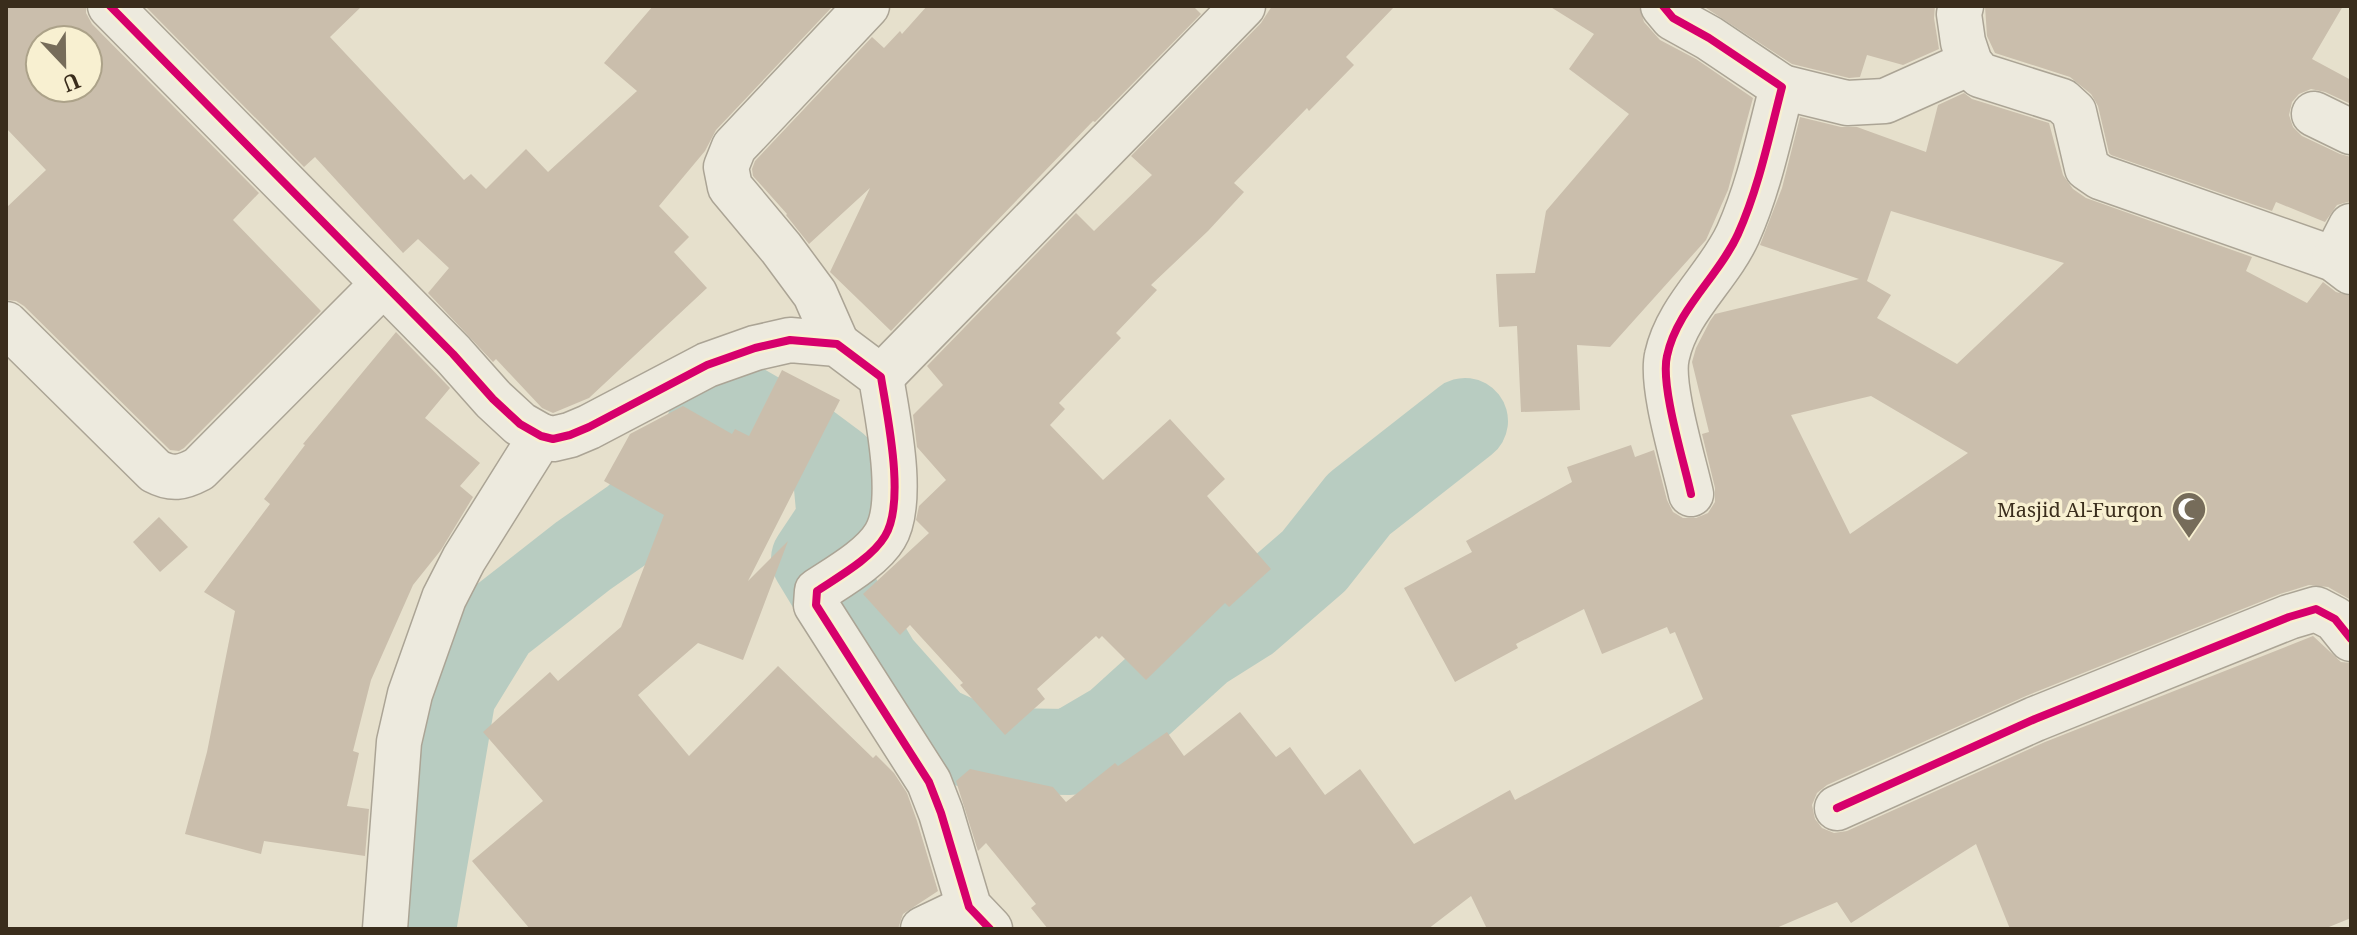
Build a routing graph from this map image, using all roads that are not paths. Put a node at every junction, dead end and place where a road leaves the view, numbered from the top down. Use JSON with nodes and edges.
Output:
{"nodes":[{"id":1,"x":110,"y":6,"type":"edge"},
{"id":2,"x":867,"y":6,"type":"edge"},
{"id":3,"x":1243,"y":6,"type":"edge"},
{"id":4,"x":1663,"y":6,"type":"edge"},
{"id":5,"x":1961,"y":6,"type":"edge"},
{"id":6,"x":1970,"y":63,"type":"junction"},
{"id":7,"x":1782,"y":87,"type":"junction"},
{"id":8,"x":2345,"y":253,"type":"edge"},
{"id":9,"x":382,"y":285,"type":"junction"},
{"id":10,"x":6,"y":324,"type":"edge"},
{"id":11,"x":837,"y":344,"type":"junction"},
{"id":12,"x":881,"y":377,"type":"junction"},
{"id":13,"x":541,"y":436,"type":"junction"},
{"id":14,"x":1691,"y":494,"type":"dead end"},
{"id":15,"x":2351,"y":639,"type":"edge"},
{"id":16,"x":1837,"y":808,"type":"dead end"},
{"id":17,"x":980,"y":918,"type":"edge"},
{"id":18,"x":385,"y":929,"type":"edge"},
{"id":19,"x":923,"y":929,"type":"edge"}],
"edges":[{"from":1,"to":9,"type":"street"},
{"from":2,"to":11,"type":"street"},
{"from":3,"to":12,"type":"street"},
{"from":4,"to":7,"type":"street"},
{"from":5,"to":6,"type":"street"},
{"from":6,"to":7,"type":"street"},
{"from":6,"to":8,"type":"street"},
{"from":7,"to":14,"type":"street"},
{"from":9,"to":10,"type":"street"},
{"from":9,"to":13,"type":"street"},
{"from":11,"to":12,"type":"street"},
{"from":11,"to":13,"type":"street"},
{"from":12,"to":17,"type":"street"},
{"from":13,"to":18,"type":"street"},
{"from":15,"to":16,"type":"street"},
{"from":17,"to":19,"type":"street"}]}
